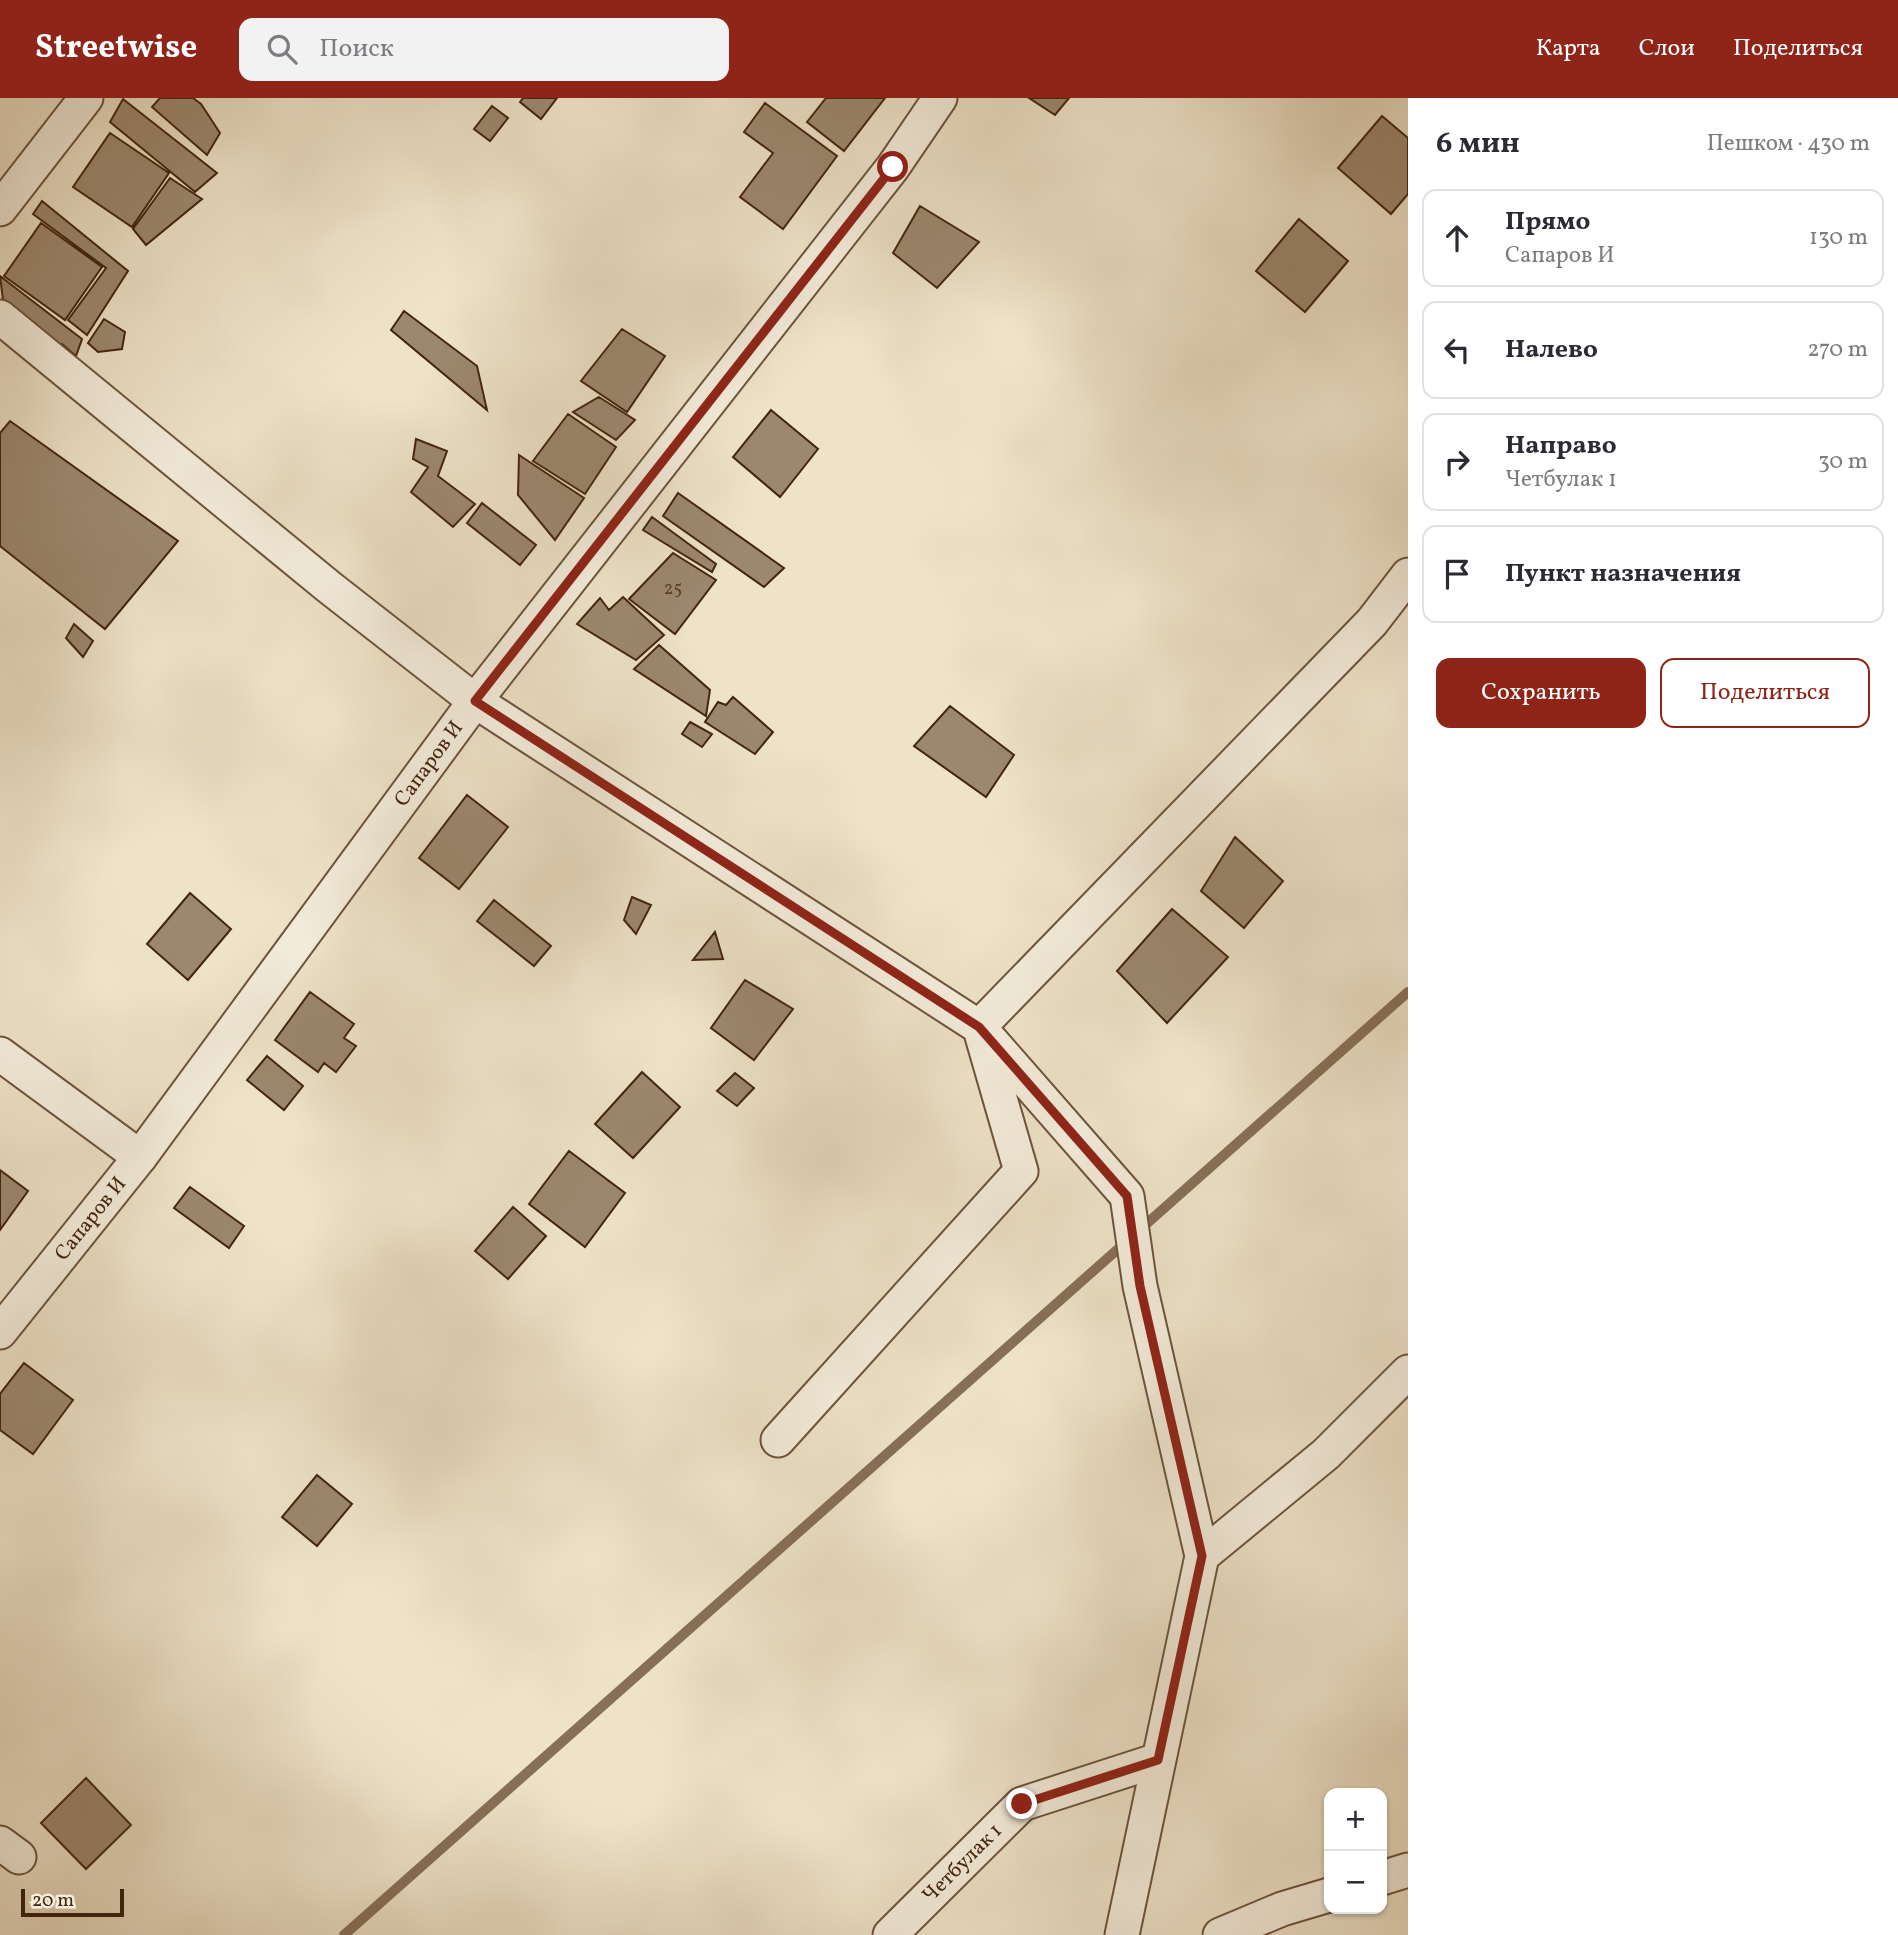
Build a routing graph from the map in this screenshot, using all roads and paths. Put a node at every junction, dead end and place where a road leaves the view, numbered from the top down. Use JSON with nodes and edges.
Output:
{"nodes":[{"id":1,"x":86,"y":98,"type":"edge"},
{"id":2,"x":940,"y":98,"type":"edge"},
{"id":3,"x":0,"y":209,"type":"edge"},
{"id":4,"x":0,"y":317,"type":"edge"},
{"id":5,"x":1408,"y":575,"type":"edge"},
{"id":6,"x":475,"y":701,"type":"junction"},
{"id":7,"x":979,"y":1027,"type":"junction"},
{"id":8,"x":0,"y":1054,"type":"edge"},
{"id":9,"x":140,"y":1157,"type":"junction"},
{"id":10,"x":0,"y":1332,"type":"edge"},
{"id":11,"x":1408,"y":1372,"type":"edge"},
{"id":12,"x":778,"y":1440,"type":"dead end"},
{"id":13,"x":1202,"y":1556,"type":"junction"},
{"id":14,"x":1158,"y":1760,"type":"junction"},
{"id":15,"x":1408,"y":1870,"type":"edge"},
{"id":16,"x":1387,"y":1876,"type":"edge"},
{"id":17,"x":1324,"y":1896,"type":"edge"},
{"id":18,"x":890,"y":1935,"type":"edge"},
{"id":19,"x":1122,"y":1935,"type":"edge"},
{"id":20,"x":1220,"y":1935,"type":"edge"}],
"edges":[{"from":1,"to":3,"type":"street"},
{"from":2,"to":6,"type":"street","name":"Сапаров И"},
{"from":4,"to":6,"type":"street"},
{"from":5,"to":7,"type":"street"},
{"from":6,"to":7,"type":"street"},
{"from":6,"to":9,"type":"street","name":"Сапаров И"},
{"from":7,"to":12,"type":"street"},
{"from":7,"to":13,"type":"street"},
{"from":8,"to":9,"type":"street"},
{"from":9,"to":10,"type":"street","name":"Сапаров И"},
{"from":11,"to":13,"type":"street"},
{"from":13,"to":14,"type":"street"},
{"from":14,"to":18,"type":"street","name":"Четбулак 1"},
{"from":14,"to":19,"type":"street"},
{"from":15,"to":16,"type":"street"},
{"from":17,"to":20,"type":"street"}]}
